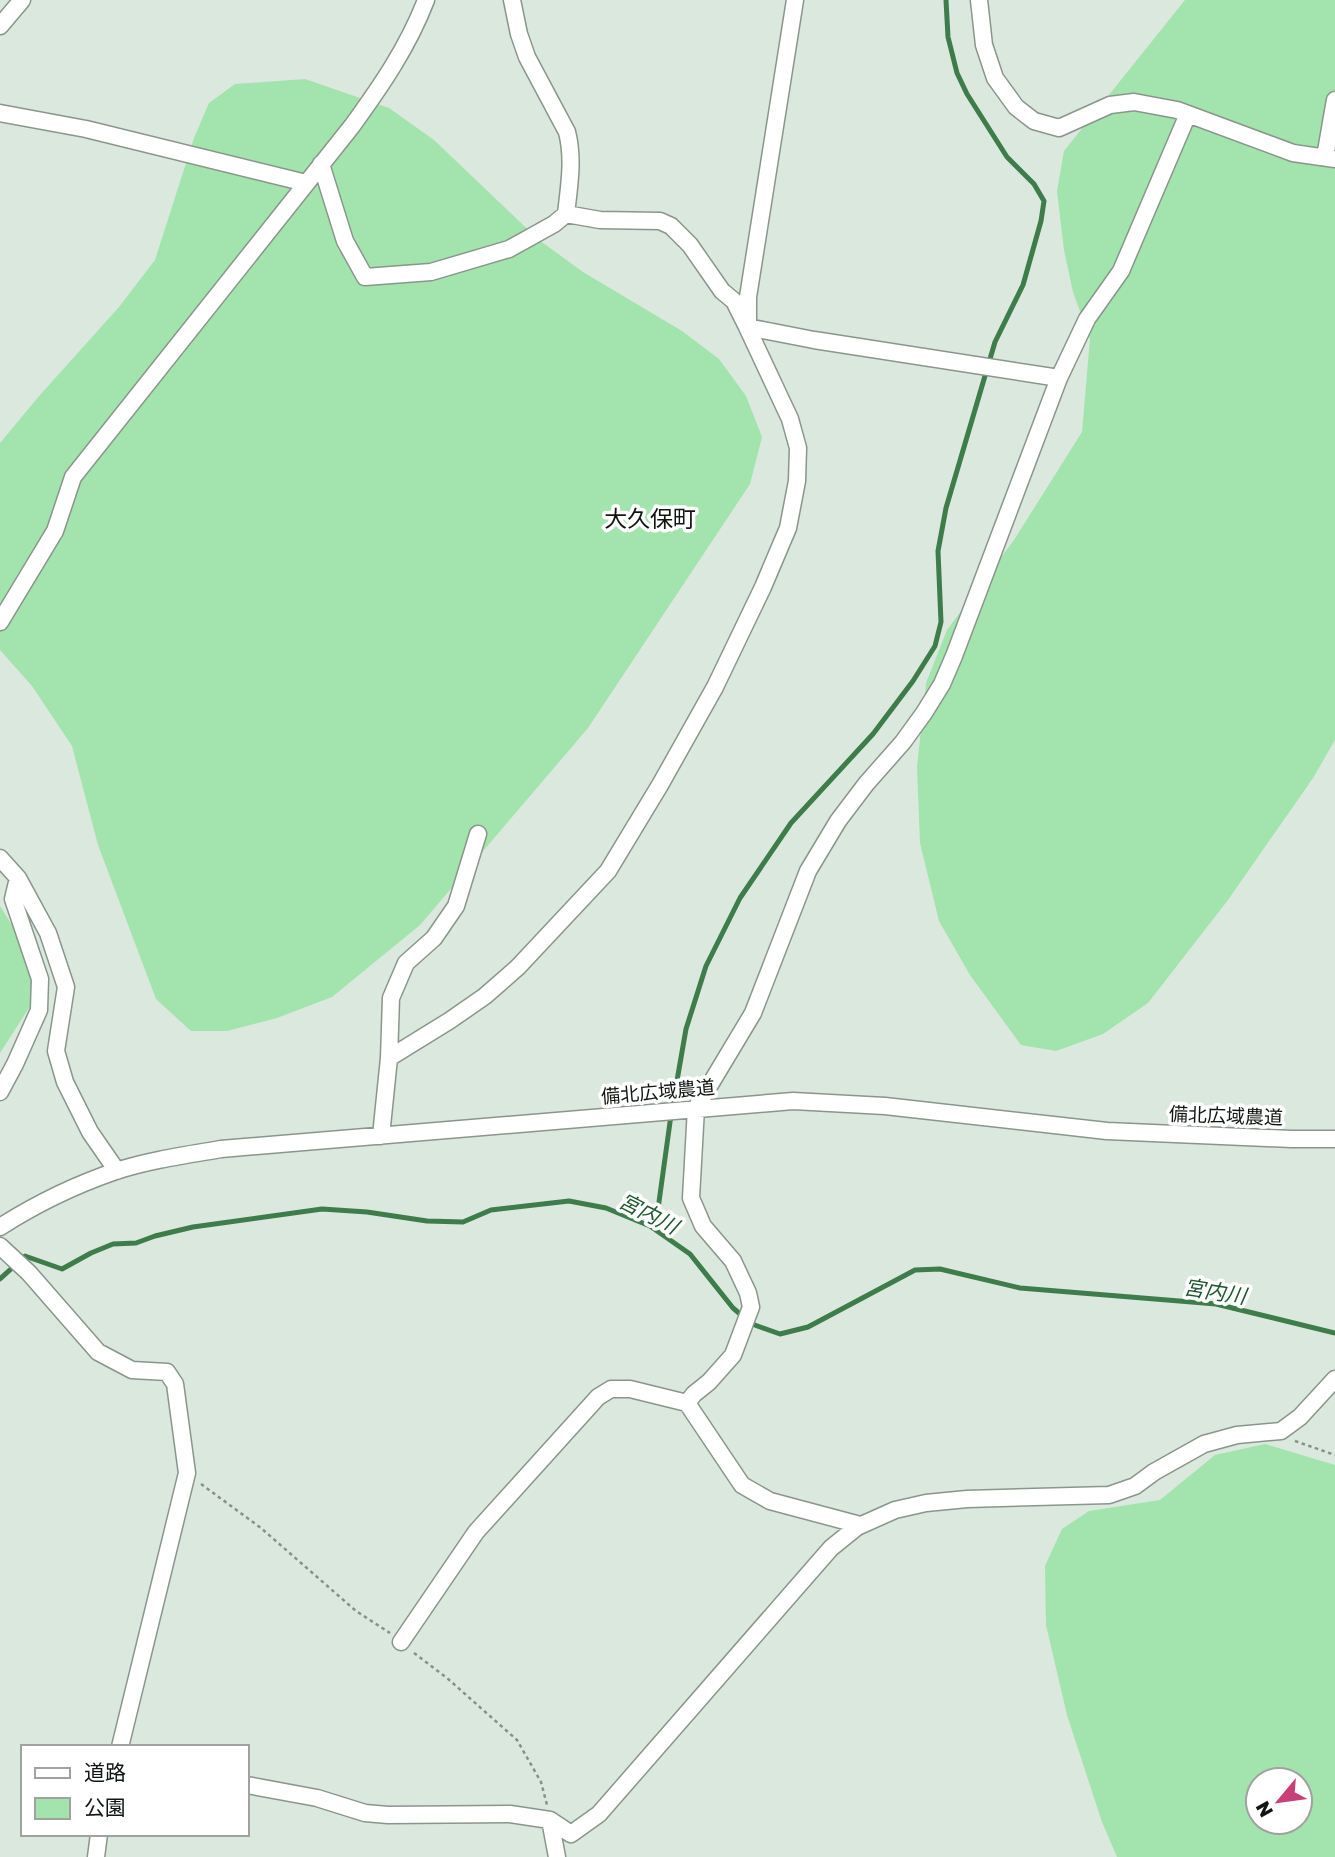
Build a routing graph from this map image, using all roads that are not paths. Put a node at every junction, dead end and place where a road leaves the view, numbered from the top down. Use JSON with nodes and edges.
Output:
{"nodes":[{"id":1,"x":22,"y":0,"type":"edge"},
{"id":2,"x":426,"y":0,"type":"edge"},
{"id":3,"x":512,"y":0,"type":"edge"},
{"id":4,"x":795,"y":0,"type":"edge"},
{"id":5,"x":979,"y":0,"type":"edge"},
{"id":6,"x":0,"y":26,"type":"edge"},
{"id":7,"x":1335,"y":100,"type":"edge"},
{"id":8,"x":0,"y":113,"type":"edge"},
{"id":9,"x":1188,"y":114,"type":"junction"},
{"id":10,"x":1330,"y":158,"type":"edge"},
{"id":11,"x":321,"y":164,"type":"junction"},
{"id":12,"x":306,"y":183,"type":"junction"},
{"id":13,"x":566,"y":214,"type":"junction"},
{"id":14,"x":747,"y":327,"type":"junction"},
{"id":15,"x":1059,"y":378,"type":"junction"},
{"id":16,"x":0,"y":622,"type":"edge"},
{"id":17,"x":478,"y":834,"type":"dead end"},
{"id":18,"x":0,"y":858,"type":"edge"},
{"id":19,"x":18,"y":877,"type":"junction"},
{"id":20,"x":389,"y":1058,"type":"junction"},
{"id":21,"x":0,"y":1092,"type":"edge"},
{"id":22,"x":696,"y":1108,"type":"junction"},
{"id":23,"x":381,"y":1136,"type":"junction"},
{"id":24,"x":1335,"y":1139,"type":"edge"},
{"id":25,"x":117,"y":1171,"type":"junction"},
{"id":26,"x":0,"y":1227,"type":"edge"},
{"id":27,"x":0,"y":1246,"type":"edge"},
{"id":28,"x":1335,"y":1378,"type":"edge"},
{"id":29,"x":687,"y":1403,"type":"junction"},
{"id":30,"x":860,"y":1525,"type":"junction"},
{"id":31,"x":401,"y":1642,"type":"road end"},
{"id":32,"x":120,"y":1745,"type":"edge"},
{"id":33,"x":248,"y":1785,"type":"edge"},
{"id":34,"x":550,"y":1820,"type":"junction"},
{"id":35,"x":99,"y":1836,"type":"edge"},
{"id":36,"x":96,"y":1857,"type":"edge"},
{"id":37,"x":557,"y":1857,"type":"edge"}],
"edges":[{"from":1,"to":6,"type":"street"},
{"from":2,"to":11,"type":"street"},
{"from":3,"to":13,"type":"street"},
{"from":4,"to":14,"type":"street"},
{"from":5,"to":9,"type":"street"},
{"from":7,"to":10,"type":"street"},
{"from":8,"to":12,"type":"street"},
{"from":9,"to":10,"type":"street"},
{"from":9,"to":15,"type":"street"},
{"from":11,"to":12,"type":"street"},
{"from":11,"to":13,"type":"street"},
{"from":12,"to":16,"type":"street"},
{"from":13,"to":14,"type":"street"},
{"from":14,"to":15,"type":"street"},
{"from":14,"to":20,"type":"street"},
{"from":15,"to":22,"type":"street"},
{"from":17,"to":20,"type":"street"},
{"from":18,"to":19,"type":"street"},
{"from":19,"to":21,"type":"street"},
{"from":19,"to":25,"type":"street"},
{"from":20,"to":23,"type":"street"},
{"from":22,"to":23,"type":"street","name":"備北広域農道"},
{"from":22,"to":24,"type":"street","name":"備北広域農道"},
{"from":22,"to":29,"type":"street"},
{"from":23,"to":25,"type":"street","name":"備北広域農道"},
{"from":25,"to":26,"type":"street","name":"備北広域農道"},
{"from":27,"to":32,"type":"street"},
{"from":28,"to":30,"type":"street"},
{"from":29,"to":30,"type":"street"},
{"from":29,"to":31,"type":"street"},
{"from":30,"to":34,"type":"street"},
{"from":33,"to":34,"type":"street"},
{"from":34,"to":37,"type":"street"},
{"from":35,"to":36,"type":"street"}]}
